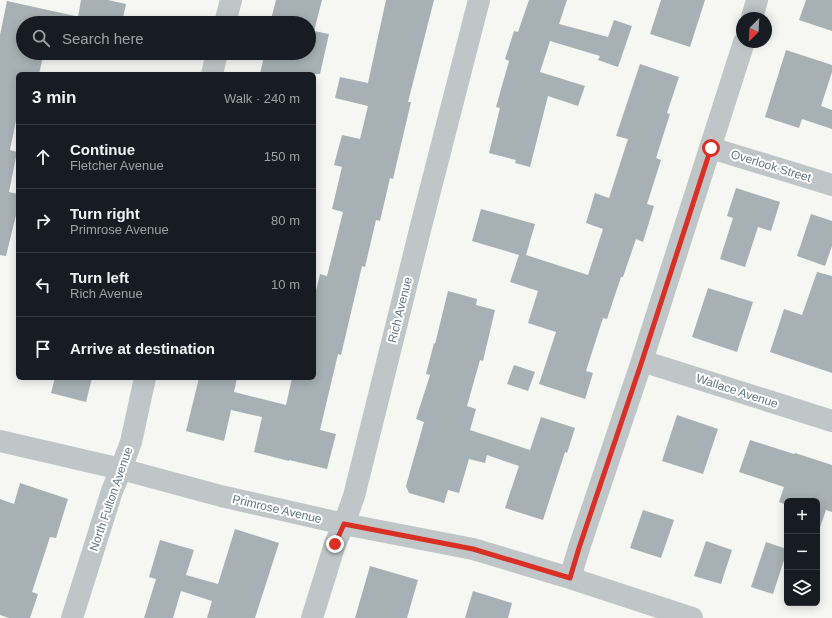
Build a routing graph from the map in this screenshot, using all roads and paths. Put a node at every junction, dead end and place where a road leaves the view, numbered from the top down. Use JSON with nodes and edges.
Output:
{"nodes":[{"id":1,"x":231,"y":0,"type":"edge"},
{"id":2,"x":479,"y":0,"type":"edge"},
{"id":3,"x":757,"y":0,"type":"edge"},
{"id":4,"x":754,"y":12,"type":"edge"},
{"id":5,"x":227,"y":16,"type":"edge"},
{"id":6,"x":742,"y":48,"type":"edge"},
{"id":7,"x":215,"y":60,"type":"edge"},
{"id":8,"x":212,"y":72,"type":"edge"},
{"id":9,"x":711,"y":148,"type":"junction"},
{"id":10,"x":832,"y":184,"type":"edge"},
{"id":11,"x":642,"y":361,"type":"junction"},
{"id":12,"x":144,"y":380,"type":"edge"},
{"id":13,"x":832,"y":421,"type":"edge"},
{"id":14,"x":0,"y":441,"type":"edge"},
{"id":15,"x":121,"y":469,"type":"junction"},
{"id":16,"x":344,"y":524,"type":"junction"},
{"id":17,"x":570,"y":578,"type":"junction"},
{"id":18,"x":72,"y":618,"type":"edge"},
{"id":19,"x":312,"y":618,"type":"edge"},
{"id":20,"x":692,"y":618,"type":"edge"}],
"edges":[{"from":1,"to":5,"type":"street"},
{"from":2,"to":16,"type":"street","name":"Rich Avenue"},
{"from":3,"to":4,"type":"street"},
{"from":6,"to":9,"type":"street"},
{"from":7,"to":8,"type":"street"},
{"from":9,"to":10,"type":"street","name":"Overlook Street"},
{"from":9,"to":11,"type":"street"},
{"from":11,"to":13,"type":"street","name":"Wallace Avenue"},
{"from":11,"to":17,"type":"street"},
{"from":12,"to":15,"type":"street","name":"North Fulton Avenue"},
{"from":14,"to":15,"type":"street","name":"Primrose Avenue"},
{"from":15,"to":16,"type":"street","name":"Primrose Avenue"},
{"from":15,"to":18,"type":"street","name":"North Fulton Avenue"},
{"from":16,"to":17,"type":"street","name":"Primrose Avenue"},
{"from":16,"to":19,"type":"street","name":"Rich Avenue"},
{"from":17,"to":20,"type":"street","name":"Primrose Avenue"}]}
